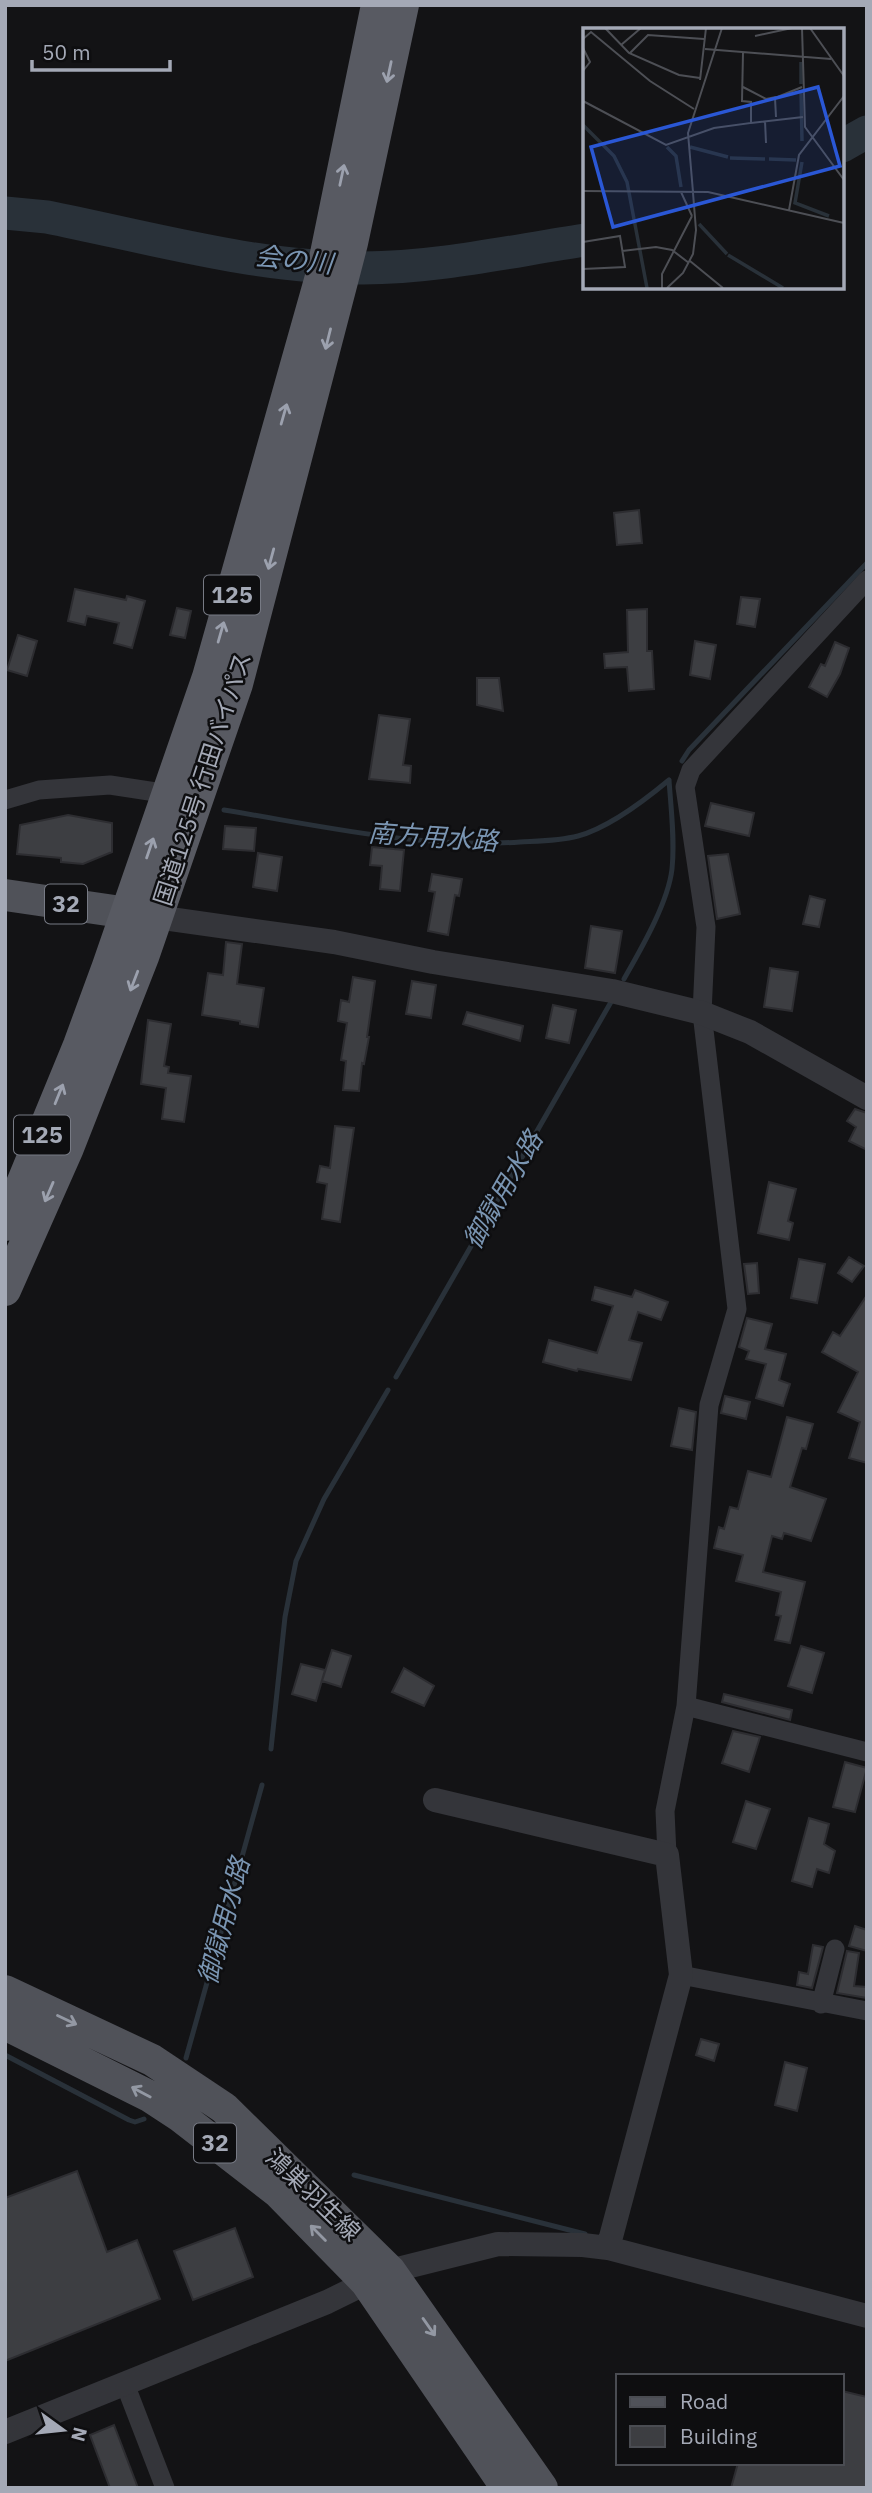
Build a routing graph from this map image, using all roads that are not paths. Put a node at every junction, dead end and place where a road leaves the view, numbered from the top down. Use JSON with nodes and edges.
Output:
{"nodes":[{"id":1,"x":377,"y":5,"type":"edge"},
{"id":2,"x":403,"y":5,"type":"edge"},
{"id":3,"x":340,"y":242,"type":"junction"},
{"id":4,"x":333,"y":273,"type":"junction"},
{"id":5,"x":867,"y":580,"type":"edge"},
{"id":6,"x":169,"y":794,"type":"junction"},
{"id":7,"x":5,"y":800,"type":"edge"},
{"id":8,"x":5,"y":895,"type":"edge"},
{"id":9,"x":143,"y":915,"type":"junction"},
{"id":10,"x":702,"y":1013,"type":"junction"},
{"id":11,"x":867,"y":1098,"type":"edge"},
{"id":12,"x":5,"y":1225,"type":"edge"},
{"id":13,"x":5,"y":1290,"type":"edge"},
{"id":14,"x":686,"y":1706,"type":"junction"},
{"id":15,"x":867,"y":1752,"type":"edge"},
{"id":16,"x":435,"y":1800,"type":"dead end"},
{"id":17,"x":667,"y":1855,"type":"junction"},
{"id":18,"x":835,"y":1949,"type":"dead end"},
{"id":19,"x":681,"y":1975,"type":"junction"},
{"id":20,"x":5,"y":1991,"type":"edge"},
{"id":21,"x":821,"y":2004,"type":"junction"},
{"id":22,"x":867,"y":2011,"type":"edge"},
{"id":23,"x":5,"y":2024,"type":"edge"},
{"id":24,"x":608,"y":2248,"type":"junction"},
{"id":25,"x":378,"y":2276,"type":"junction"},
{"id":26,"x":867,"y":2316,"type":"edge"},
{"id":27,"x":125,"y":2384,"type":"junction"},
{"id":28,"x":5,"y":2431,"type":"edge"},
{"id":29,"x":165,"y":2488,"type":"edge"},
{"id":30,"x":508,"y":2488,"type":"edge"},
{"id":31,"x":542,"y":2488,"type":"edge"}],
"edges":[{"from":3,"to":1,"type":"highway","name":"国道125号 行田バイパス","number":"125","one_way":true},
{"from":2,"to":3,"type":"highway","name":"国道125号 行田バイパス","number":"125","one_way":true},
{"from":3,"to":4,"type":"highway","name":"国道125号 行田バイパス","number":"125"},
{"from":6,"to":4,"type":"highway","name":"国道125号 行田バイパス","number":"125","one_way":true},
{"from":4,"to":9,"type":"highway","name":"国道125号 行田バイパス","number":"125","one_way":true},
{"from":5,"to":10,"type":"street"},
{"from":6,"to":7,"type":"street"},
{"from":9,"to":6,"type":"highway","name":"国道125号 行田バイパス","number":"125","one_way":true},
{"from":8,"to":9,"type":"main road","number":"32"},
{"from":9,"to":10,"type":"street"},
{"from":12,"to":9,"type":"highway","name":"国道125号 行田バイパス","number":"125","one_way":true},
{"from":9,"to":13,"type":"highway","name":"国道125号 行田バイパス","number":"125","one_way":true},
{"from":10,"to":11,"type":"street"},
{"from":10,"to":14,"type":"street"},
{"from":14,"to":15,"type":"street"},
{"from":14,"to":17,"type":"street"},
{"from":16,"to":17,"type":"street"},
{"from":17,"to":19,"type":"street"},
{"from":18,"to":21,"type":"street"},
{"from":19,"to":21,"type":"street"},
{"from":19,"to":24,"type":"street"},
{"from":20,"to":25,"type":"main road","name":"鴻巣羽生線","number":"32","one_way":true},
{"from":21,"to":22,"type":"street"},
{"from":25,"to":23,"type":"main road","name":"鴻巣羽生線","number":"32","one_way":true},
{"from":24,"to":25,"type":"street"},
{"from":24,"to":26,"type":"street"},
{"from":25,"to":27,"type":"street"},
{"from":25,"to":30,"type":"main road","name":"鴻巣羽生線","number":"32"},
{"from":25,"to":31,"type":"main road","name":"鴻巣羽生線","number":"32","one_way":true},
{"from":27,"to":28,"type":"street"},
{"from":27,"to":29,"type":"street"}]}
